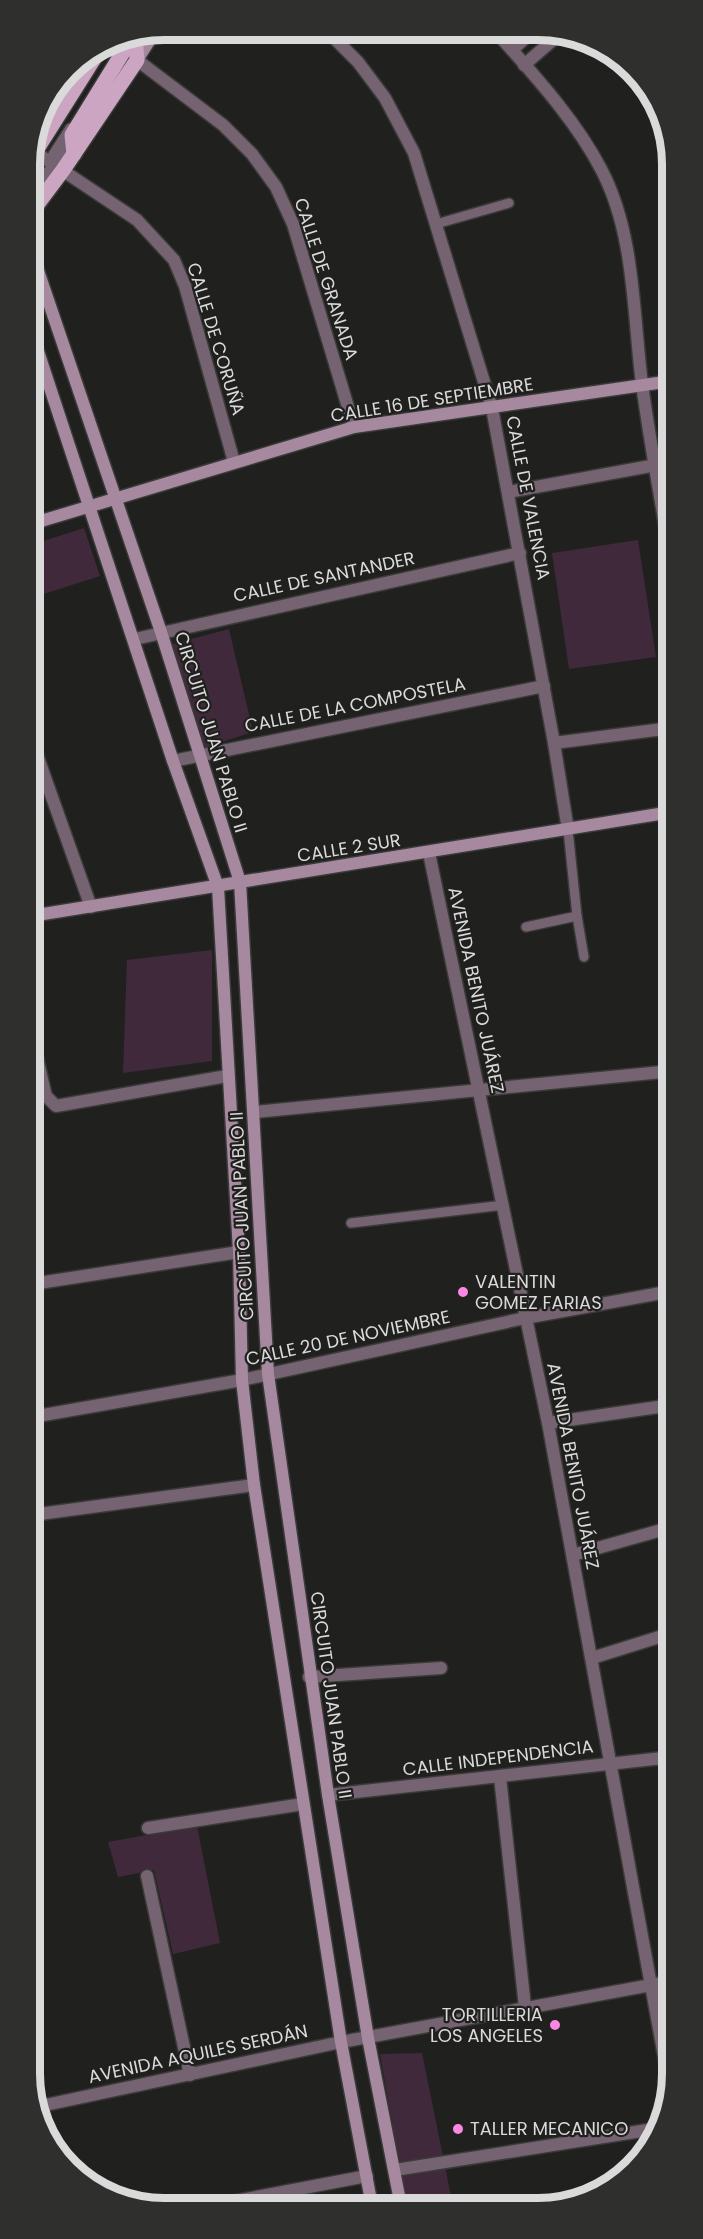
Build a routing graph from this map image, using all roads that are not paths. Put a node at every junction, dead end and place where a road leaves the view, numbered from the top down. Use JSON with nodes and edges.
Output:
{"nodes":[{"id":1,"x":503,"y":40,"type":"edge"},
{"id":2,"x":523,"y":40,"type":"edge"},
{"id":3,"x":337,"y":41,"type":"edge"},
{"id":4,"x":149,"y":42,"type":"edge"},
{"id":5,"x":551,"y":42,"type":"edge"},
{"id":6,"x":136,"y":44,"type":"edge"},
{"id":7,"x":129,"y":46,"type":"edge"},
{"id":8,"x":131,"y":46,"type":"edge"},
{"id":9,"x":512,"y":50,"type":"junction"},
{"id":10,"x":99,"y":60,"type":"edge"},
{"id":11,"x":137,"y":60,"type":"junction"},
{"id":12,"x":92,"y":64,"type":"edge"},
{"id":13,"x":524,"y":65,"type":"junction"},
{"id":14,"x":83,"y":71,"type":"edge"},
{"id":15,"x":72,"y":147,"type":"junction"},
{"id":16,"x":41,"y":157,"type":"edge"},
{"id":17,"x":509,"y":203,"type":"dead end"},
{"id":18,"x":436,"y":224,"type":"junction"},
{"id":19,"x":41,"y":280,"type":"edge"},
{"id":20,"x":41,"y":376,"type":"edge"},
{"id":21,"x":662,"y":383,"type":"edge"},
{"id":22,"x":642,"y":386,"type":"junction"},
{"id":23,"x":492,"y":408,"type":"junction"},
{"id":24,"x":354,"y":427,"type":"junction"},
{"id":25,"x":234,"y":462,"type":"junction"},
{"id":26,"x":656,"y":465,"type":"junction"},
{"id":27,"x":508,"y":492,"type":"junction"},
{"id":28,"x":662,"y":496,"type":"edge"},
{"id":29,"x":115,"y":500,"type":"junction"},
{"id":30,"x":89,"y":507,"type":"junction"},
{"id":31,"x":41,"y":521,"type":"edge"},
{"id":32,"x":520,"y":553,"type":"junction"},
{"id":33,"x":161,"y":632,"type":"junction"},
{"id":34,"x":135,"y":639,"type":"junction"},
{"id":35,"x":544,"y":686,"type":"junction"},
{"id":36,"x":662,"y":729,"type":"edge"},
{"id":37,"x":554,"y":743,"type":"junction"},
{"id":38,"x":198,"y":755,"type":"junction"},
{"id":39,"x":173,"y":761,"type":"junction"},
{"id":40,"x":41,"y":765,"type":"edge"},
{"id":41,"x":662,"y":814,"type":"edge"},
{"id":42,"x":568,"y":830,"type":"junction"},
{"id":43,"x":429,"y":853,"type":"junction"},
{"id":44,"x":240,"y":882,"type":"junction"},
{"id":45,"x":218,"y":887,"type":"junction"},
{"id":46,"x":91,"y":907,"type":"junction"},
{"id":47,"x":41,"y":915,"type":"edge"},
{"id":48,"x":577,"y":916,"type":"junction"},
{"id":49,"x":526,"y":927,"type":"dead end"},
{"id":50,"x":584,"y":957,"type":"dead end"},
{"id":51,"x":662,"y":1072,"type":"edge"},
{"id":52,"x":227,"y":1076,"type":"junction"},
{"id":53,"x":41,"y":1080,"type":"edge"},
{"id":54,"x":478,"y":1089,"type":"junction"},
{"id":55,"x":255,"y":1112,"type":"junction"},
{"id":56,"x":504,"y":1205,"type":"junction"},
{"id":57,"x":351,"y":1223,"type":"dead end"},
{"id":58,"x":239,"y":1252,"type":"junction"},
{"id":59,"x":40,"y":1283,"type":"edge"},
{"id":60,"x":662,"y":1293,"type":"edge"},
{"id":61,"x":525,"y":1318,"type":"junction"},
{"id":62,"x":268,"y":1374,"type":"junction"},
{"id":63,"x":242,"y":1380,"type":"junction"},
{"id":64,"x":662,"y":1406,"type":"edge"},
{"id":65,"x":40,"y":1416,"type":"edge"},
{"id":66,"x":548,"y":1423,"type":"junction"},
{"id":67,"x":254,"y":1485,"type":"junction"},
{"id":68,"x":40,"y":1514,"type":"edge"},
{"id":69,"x":662,"y":1530,"type":"edge"},
{"id":70,"x":573,"y":1555,"type":"junction"},
{"id":71,"x":662,"y":1635,"type":"edge"},
{"id":72,"x":592,"y":1658,"type":"junction"},
{"id":73,"x":441,"y":1668,"type":"dead end"},
{"id":74,"x":309,"y":1677,"type":"junction"},
{"id":75,"x":662,"y":1757,"type":"edge"},
{"id":76,"x":612,"y":1763,"type":"junction"},
{"id":77,"x":500,"y":1777,"type":"junction"},
{"id":78,"x":328,"y":1795,"type":"junction"},
{"id":79,"x":303,"y":1804,"type":"junction"},
{"id":80,"x":148,"y":1828,"type":"dead end"},
{"id":81,"x":147,"y":1876,"type":"dead end"},
{"id":82,"x":662,"y":1982,"type":"edge"},
{"id":83,"x":651,"y":1984,"type":"junction"},
{"id":84,"x":525,"y":2007,"type":"junction"},
{"id":85,"x":368,"y":2038,"type":"junction"},
{"id":86,"x":340,"y":2042,"type":"junction"},
{"id":87,"x":662,"y":2045,"type":"edge"},
{"id":88,"x":190,"y":2074,"type":"junction"},
{"id":89,"x":45,"y":2105,"type":"edge"},
{"id":90,"x":649,"y":2130,"type":"edge"},
{"id":91,"x":395,"y":2170,"type":"junction"},
{"id":92,"x":367,"y":2176,"type":"junction"},
{"id":93,"x":251,"y":2198,"type":"edge"},
{"id":94,"x":371,"y":2198,"type":"edge"},
{"id":95,"x":400,"y":2198,"type":"edge"}],
"edges":[{"from":1,"to":9,"type":"street"},
{"from":2,"to":9,"type":"street"},
{"from":3,"to":18,"type":"street","name":"CALLE DE VALENCIA"},
{"from":4,"to":11,"type":"main road"},
{"from":5,"to":13,"type":"street"},
{"from":6,"to":11,"type":"main road"},
{"from":7,"to":16,"type":"lane"},
{"from":8,"to":15,"type":"main road"},
{"from":9,"to":13,"type":"street"},
{"from":10,"to":16,"type":"lane"},
{"from":11,"to":15,"type":"main road"},
{"from":11,"to":24,"type":"street","name":"CALLE DE GRANADA"},
{"from":12,"to":16,"type":"main road"},
{"from":13,"to":22,"type":"street"},
{"from":14,"to":16,"type":"lane"},
{"from":15,"to":16,"type":"main road"},
{"from":16,"to":25,"type":"street","name":"CALLE DE CORUÑA"},
{"from":17,"to":18,"type":"lane"},
{"from":18,"to":23,"type":"street","name":"CALLE DE VALENCIA"},
{"from":19,"to":29,"type":"main road","name":"CIRCUITO JUAN PABLO II"},
{"from":20,"to":30,"type":"main road","name":"CIRCUITO JUAN PABLO II"},
{"from":21,"to":22,"type":"main road","name":"CALLE 16 DE SEPTIEMBRE"},
{"from":22,"to":23,"type":"main road","name":"CALLE 16 DE SEPTIEMBRE"},
{"from":22,"to":26,"type":"street"},
{"from":23,"to":24,"type":"main road","name":"CALLE 16 DE SEPTIEMBRE"},
{"from":23,"to":27,"type":"street","name":"CALLE DE VALENCIA"},
{"from":24,"to":25,"type":"main road","name":"CALLE 16 DE SEPTIEMBRE"},
{"from":25,"to":29,"type":"main road","name":"CALLE 16 DE SEPTIEMBRE"},
{"from":26,"to":27,"type":"street"},
{"from":26,"to":28,"type":"street"},
{"from":27,"to":32,"type":"street","name":"CALLE DE VALENCIA"},
{"from":29,"to":30,"type":"main road","name":"CALLE 16 DE SEPTIEMBRE"},
{"from":29,"to":33,"type":"main road","name":"CIRCUITO JUAN PABLO II"},
{"from":30,"to":31,"type":"main road","name":"CALLE 16 DE SEPTIEMBRE"},
{"from":30,"to":34,"type":"main road","name":"CIRCUITO JUAN PABLO II"},
{"from":32,"to":33,"type":"street","name":"CALLE DE SANTANDER"},
{"from":32,"to":35,"type":"street","name":"CALLE DE VALENCIA"},
{"from":33,"to":34,"type":"street","name":"CALLE DE SANTANDER"},
{"from":33,"to":38,"type":"main road","name":"CIRCUITO JUAN PABLO II"},
{"from":34,"to":39,"type":"main road","name":"CIRCUITO JUAN PABLO II"},
{"from":35,"to":37,"type":"street","name":"CALLE DE VALENCIA"},
{"from":35,"to":38,"type":"street","name":"CALLE DE LA COMPOSTELA"},
{"from":36,"to":37,"type":"street"},
{"from":37,"to":42,"type":"street","name":"CALLE DE VALENCIA"},
{"from":38,"to":39,"type":"street","name":"CALLE DE LA COMPOSTELA"},
{"from":38,"to":44,"type":"main road","name":"CIRCUITO JUAN PABLO II"},
{"from":39,"to":45,"type":"main road","name":"CIRCUITO JUAN PABLO II"},
{"from":40,"to":46,"type":"street"},
{"from":41,"to":42,"type":"main road","name":"CALLE 2 SUR"},
{"from":42,"to":43,"type":"main road","name":"CALLE 2 SUR"},
{"from":42,"to":48,"type":"lane"},
{"from":43,"to":44,"type":"main road","name":"CALLE 2 SUR"},
{"from":43,"to":54,"type":"street","name":"AVENIDA BENITO JUÁREZ"},
{"from":44,"to":45,"type":"main road","name":"CALLE 2 SUR"},
{"from":44,"to":55,"type":"main road","name":"CIRCUITO JUAN PABLO II"},
{"from":45,"to":46,"type":"main road","name":"CALLE 2 SUR"},
{"from":45,"to":52,"type":"main road","name":"CIRCUITO JUAN PABLO II"},
{"from":46,"to":47,"type":"main road","name":"CALLE 2 SUR"},
{"from":48,"to":49,"type":"lane"},
{"from":48,"to":50,"type":"lane"},
{"from":51,"to":54,"type":"street"},
{"from":52,"to":53,"type":"street"},
{"from":52,"to":58,"type":"main road","name":"CIRCUITO JUAN PABLO II"},
{"from":54,"to":55,"type":"street"},
{"from":54,"to":56,"type":"street","name":"AVENIDA BENITO JUÁREZ"},
{"from":55,"to":62,"type":"main road","name":"CIRCUITO JUAN PABLO II"},
{"from":56,"to":57,"type":"lane"},
{"from":56,"to":61,"type":"street","name":"AVENIDA BENITO JUÁREZ"},
{"from":58,"to":59,"type":"street"},
{"from":58,"to":63,"type":"main road","name":"CIRCUITO JUAN PABLO II"},
{"from":60,"to":61,"type":"street","name":"CALLE 20 DE NOVIEMBRE"},
{"from":61,"to":62,"type":"street","name":"CALLE 20 DE NOVIEMBRE"},
{"from":61,"to":66,"type":"street","name":"AVENIDA BENITO JUÁREZ"},
{"from":62,"to":63,"type":"street","name":"CALLE 20 DE NOVIEMBRE"},
{"from":62,"to":74,"type":"main road","name":"CIRCUITO JUAN PABLO II"},
{"from":63,"to":65,"type":"street","name":"CALLE 20 DE NOVIEMBRE"},
{"from":63,"to":67,"type":"main road","name":"CIRCUITO JUAN PABLO II"},
{"from":64,"to":66,"type":"street"},
{"from":66,"to":70,"type":"street","name":"AVENIDA BENITO JUÁREZ"},
{"from":67,"to":68,"type":"street"},
{"from":67,"to":79,"type":"main road","name":"CIRCUITO JUAN PABLO II"},
{"from":69,"to":70,"type":"street"},
{"from":70,"to":72,"type":"street","name":"AVENIDA BENITO JUÁREZ"},
{"from":71,"to":72,"type":"street"},
{"from":72,"to":76,"type":"street","name":"AVENIDA BENITO JUÁREZ"},
{"from":73,"to":74,"type":"street"},
{"from":74,"to":78,"type":"main road","name":"CIRCUITO JUAN PABLO II"},
{"from":75,"to":76,"type":"street","name":"CALLE INDEPENDENCIA"},
{"from":76,"to":77,"type":"street","name":"CALLE INDEPENDENCIA"},
{"from":76,"to":83,"type":"street","name":"AVENIDA BENITO JUÁREZ"},
{"from":77,"to":78,"type":"street","name":"CALLE INDEPENDENCIA"},
{"from":77,"to":84,"type":"street"},
{"from":78,"to":85,"type":"main road","name":"CIRCUITO JUAN PABLO II"},
{"from":79,"to":80,"type":"street"},
{"from":79,"to":86,"type":"main road","name":"CIRCUITO JUAN PABLO II"},
{"from":81,"to":88,"type":"street"},
{"from":82,"to":83,"type":"street","name":"AVENIDA AQUILES SERDÁN"},
{"from":83,"to":84,"type":"street","name":"AVENIDA AQUILES SERDÁN"},
{"from":83,"to":87,"type":"street","name":"AVENIDA BENITO JUÁREZ"},
{"from":84,"to":85,"type":"street","name":"AVENIDA AQUILES SERDÁN"},
{"from":85,"to":86,"type":"street","name":"AVENIDA AQUILES SERDÁN"},
{"from":85,"to":91,"type":"main road","name":"CIRCUITO JUAN PABLO II"},
{"from":86,"to":88,"type":"street","name":"AVENIDA AQUILES SERDÁN"},
{"from":86,"to":92,"type":"main road","name":"CIRCUITO JUAN PABLO II"},
{"from":88,"to":89,"type":"street","name":"AVENIDA AQUILES SERDÁN"},
{"from":90,"to":91,"type":"street"},
{"from":91,"to":95,"type":"main road","name":"CIRCUITO JUAN PABLO II"},
{"from":92,"to":93,"type":"street"},
{"from":92,"to":94,"type":"main road","name":"CIRCUITO JUAN PABLO II"}]}
